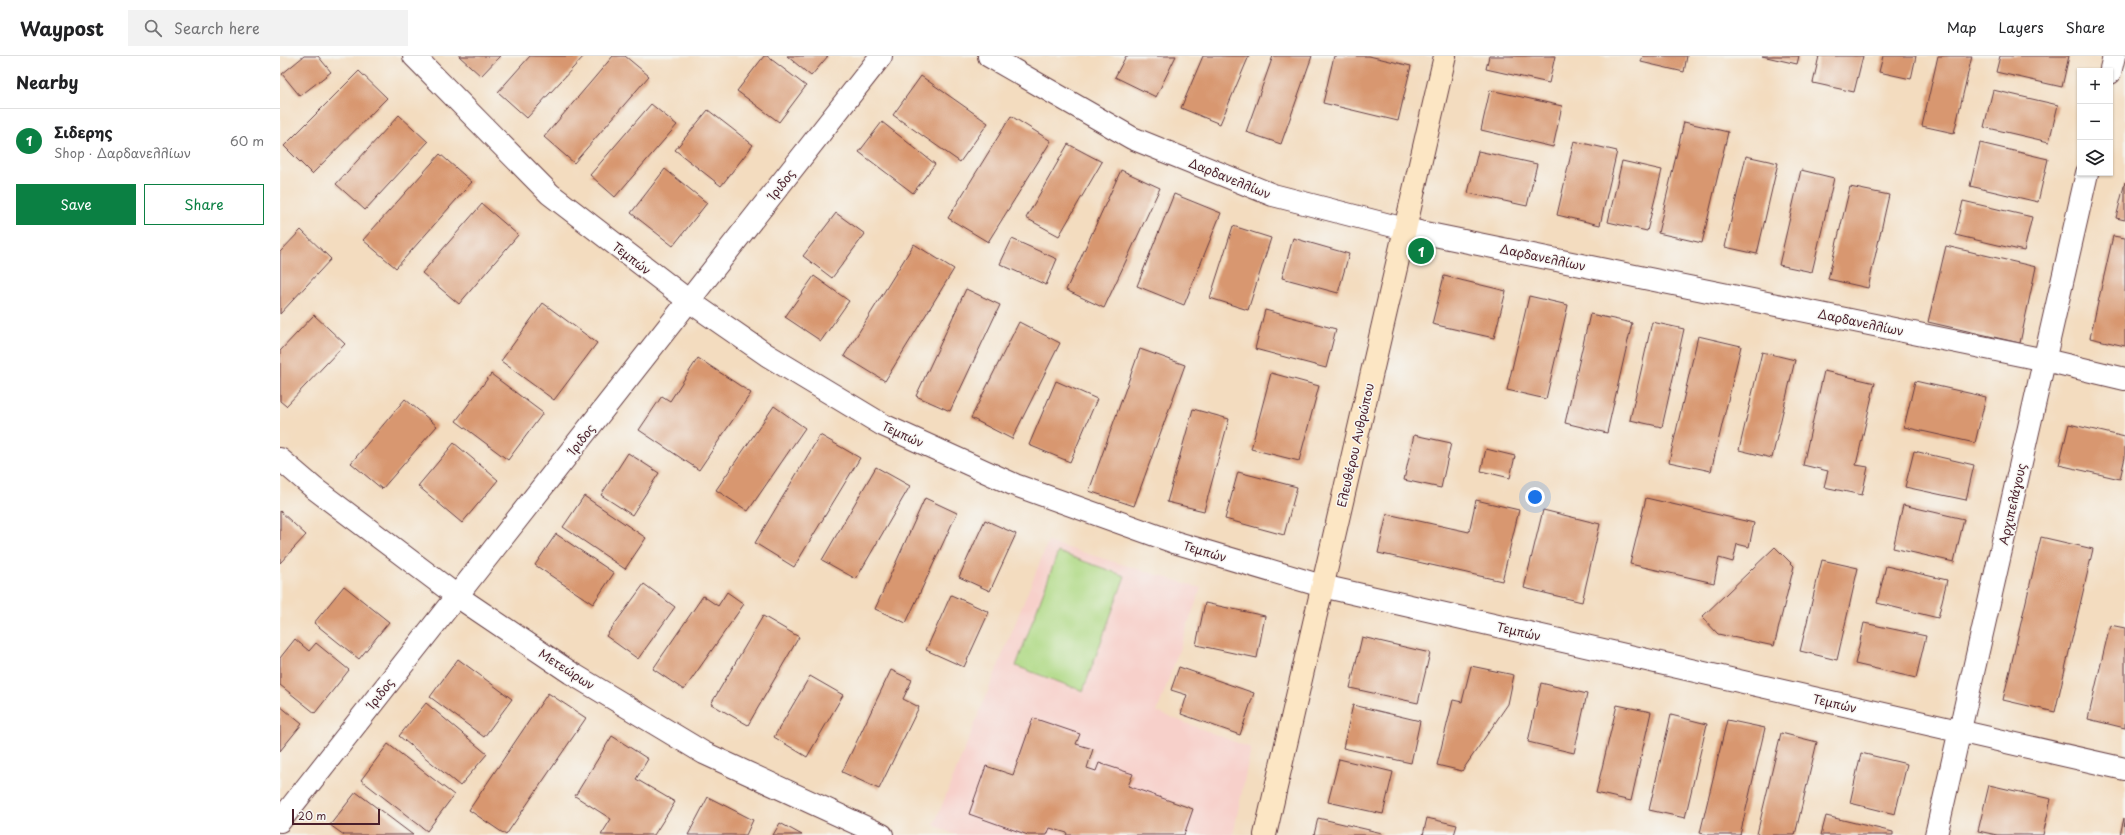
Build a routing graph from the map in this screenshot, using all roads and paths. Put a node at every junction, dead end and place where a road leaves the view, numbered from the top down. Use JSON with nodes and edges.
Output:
{"nodes":[{"id":1,"x":414,"y":56,"type":"edge"},
{"id":2,"x":881,"y":56,"type":"edge"},
{"id":3,"x":989,"y":56,"type":"edge"},
{"id":4,"x":1445,"y":56,"type":"edge"},
{"id":5,"x":2114,"y":56,"type":"edge"},
{"id":6,"x":2111,"y":68,"type":"edge"},
{"id":7,"x":2086,"y":176,"type":"edge"},
{"id":8,"x":1405,"y":229,"type":"junction"},
{"id":9,"x":689,"y":301,"type":"junction"},
{"id":10,"x":2044,"y":360,"type":"junction"},
{"id":11,"x":2125,"y":379,"type":"edge"},
{"id":12,"x":280,"y":459,"type":"edge"},
{"id":13,"x":1322,"y":586,"type":"junction"},
{"id":14,"x":457,"y":596,"type":"junction"},
{"id":15,"x":1960,"y":731,"type":"junction"},
{"id":16,"x":2125,"y":769,"type":"edge"},
{"id":17,"x":280,"y":821,"type":"edge"},
{"id":18,"x":882,"y":835,"type":"edge"},
{"id":19,"x":1265,"y":835,"type":"edge"},
{"id":20,"x":1936,"y":835,"type":"edge"}],
"edges":[{"from":1,"to":9,"type":"street","name":"Τεμπών"},
{"from":2,"to":9,"type":"street","name":"Ίριδος"},
{"from":3,"to":8,"type":"street","name":"Δαρδανελλίων"},
{"from":4,"to":8,"type":"street","name":"Ελευθέρου Ανθρώπου"},
{"from":5,"to":6,"type":"street"},
{"from":7,"to":10,"type":"street","name":"Αρχιπελάγους"},
{"from":8,"to":10,"type":"street","name":"Δαρδανελλίων"},
{"from":8,"to":13,"type":"street","name":"Ελευθέρου Ανθρώπου"},
{"from":9,"to":13,"type":"street","name":"Τεμπών"},
{"from":9,"to":14,"type":"street","name":"Ίριδος"},
{"from":10,"to":11,"type":"street","name":"Δαρδανελλίων"},
{"from":10,"to":15,"type":"street","name":"Αρχιπελάγους"},
{"from":12,"to":14,"type":"street","name":"Μετεώρων"},
{"from":13,"to":15,"type":"street","name":"Τεμπών"},
{"from":13,"to":19,"type":"street","name":"Ελευθέρου Ανθρώπου"},
{"from":14,"to":17,"type":"street","name":"Ίριδος"},
{"from":14,"to":18,"type":"street","name":"Μετεώρων"},
{"from":15,"to":16,"type":"street","name":"Τεμπών"},
{"from":15,"to":20,"type":"street","name":"Αρχιπελάγους"}]}
